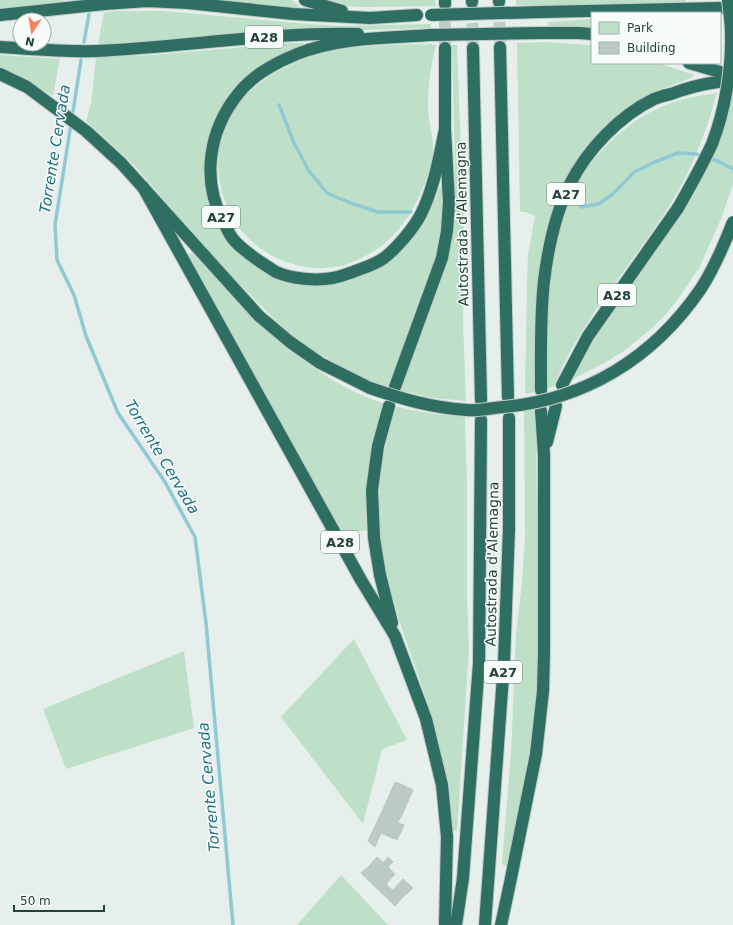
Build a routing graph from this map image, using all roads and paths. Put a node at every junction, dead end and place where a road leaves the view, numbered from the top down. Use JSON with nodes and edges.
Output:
{"nodes":[{"id":1,"x":305,"y":0,"type":"edge"},
{"id":2,"x":719,"y":2,"type":"edge"},
{"id":3,"x":0,"y":15,"type":"edge"},
{"id":4,"x":416,"y":15,"type":"junction"},
{"id":5,"x":591,"y":34,"type":"edge"},
{"id":6,"x":431,"y":35,"type":"junction"},
{"id":7,"x":0,"y":47,"type":"edge"},
{"id":8,"x":500,"y":47,"type":"tunnel mouth"},
{"id":9,"x":445,"y":48,"type":"tunnel mouth"},
{"id":10,"x":473,"y":48,"type":"tunnel mouth"},
{"id":11,"x":691,"y":64,"type":"edge"},
{"id":12,"x":0,"y":74,"type":"edge"},
{"id":13,"x":445,"y":129,"type":"junction"},
{"id":14,"x":143,"y":187,"type":"junction"},
{"id":15,"x":733,"y":222,"type":"edge"},
{"id":16,"x":562,"y":385,"type":"dead end"},
{"id":17,"x":395,"y":388,"type":"dead end"},
{"id":18,"x":541,"y":390,"type":"dead end"},
{"id":19,"x":508,"y":397,"type":"dead end"},
{"id":20,"x":481,"y":400,"type":"dead end"},
{"id":21,"x":389,"y":406,"type":"dead end"},
{"id":22,"x":556,"y":406,"type":"dead end"},
{"id":23,"x":541,"y":411,"type":"dead end"},
{"id":24,"x":509,"y":418,"type":"dead end"},
{"id":25,"x":481,"y":420,"type":"dead end"},
{"id":26,"x":544,"y":455,"type":"junction"},
{"id":27,"x":395,"y":636,"type":"junction"},
{"id":28,"x":445,"y":925,"type":"edge"},
{"id":29,"x":456,"y":925,"type":"edge"},
{"id":30,"x":485,"y":925,"type":"edge"},
{"id":31,"x":501,"y":925,"type":"edge"}],
"edges":[{"from":1,"to":4,"type":"highway"},
{"from":2,"to":4,"type":"highway","bridge":true},
{"from":2,"to":16,"type":"highway","number":"A28","bridge":true},
{"from":3,"to":4,"type":"highway","number":"A28"},
{"from":5,"to":6,"type":"highway","bridge":true},
{"from":6,"to":7,"type":"highway","number":"A28"},
{"from":6,"to":13,"type":"highway","number":"A27"},
{"from":8,"to":19,"type":"highway"},
{"from":9,"to":13,"type":"highway","number":"A27"},
{"from":10,"to":20,"type":"highway","name":"Autostrada d'Alemagna"},
{"from":11,"to":18,"type":"highway","number":"A27"},
{"from":12,"to":14,"type":"highway","number":"A28"},
{"from":13,"to":17,"type":"highway","number":"A27"},
{"from":14,"to":15,"type":"highway","number":"A28","bridge":true},
{"from":14,"to":27,"type":"highway","number":"A28"},
{"from":21,"to":27,"type":"highway"},
{"from":22,"to":26,"type":"highway"},
{"from":23,"to":26,"type":"highway","number":"A27"},
{"from":24,"to":30,"type":"highway","name":"Autostrada d'Alemagna","number":"A27"},
{"from":25,"to":29,"type":"highway","name":"Autostrada d'Alemagna","number":"A27"},
{"from":26,"to":31,"type":"highway","number":"A27"},
{"from":27,"to":28,"type":"highway","number":"A28"}]}
